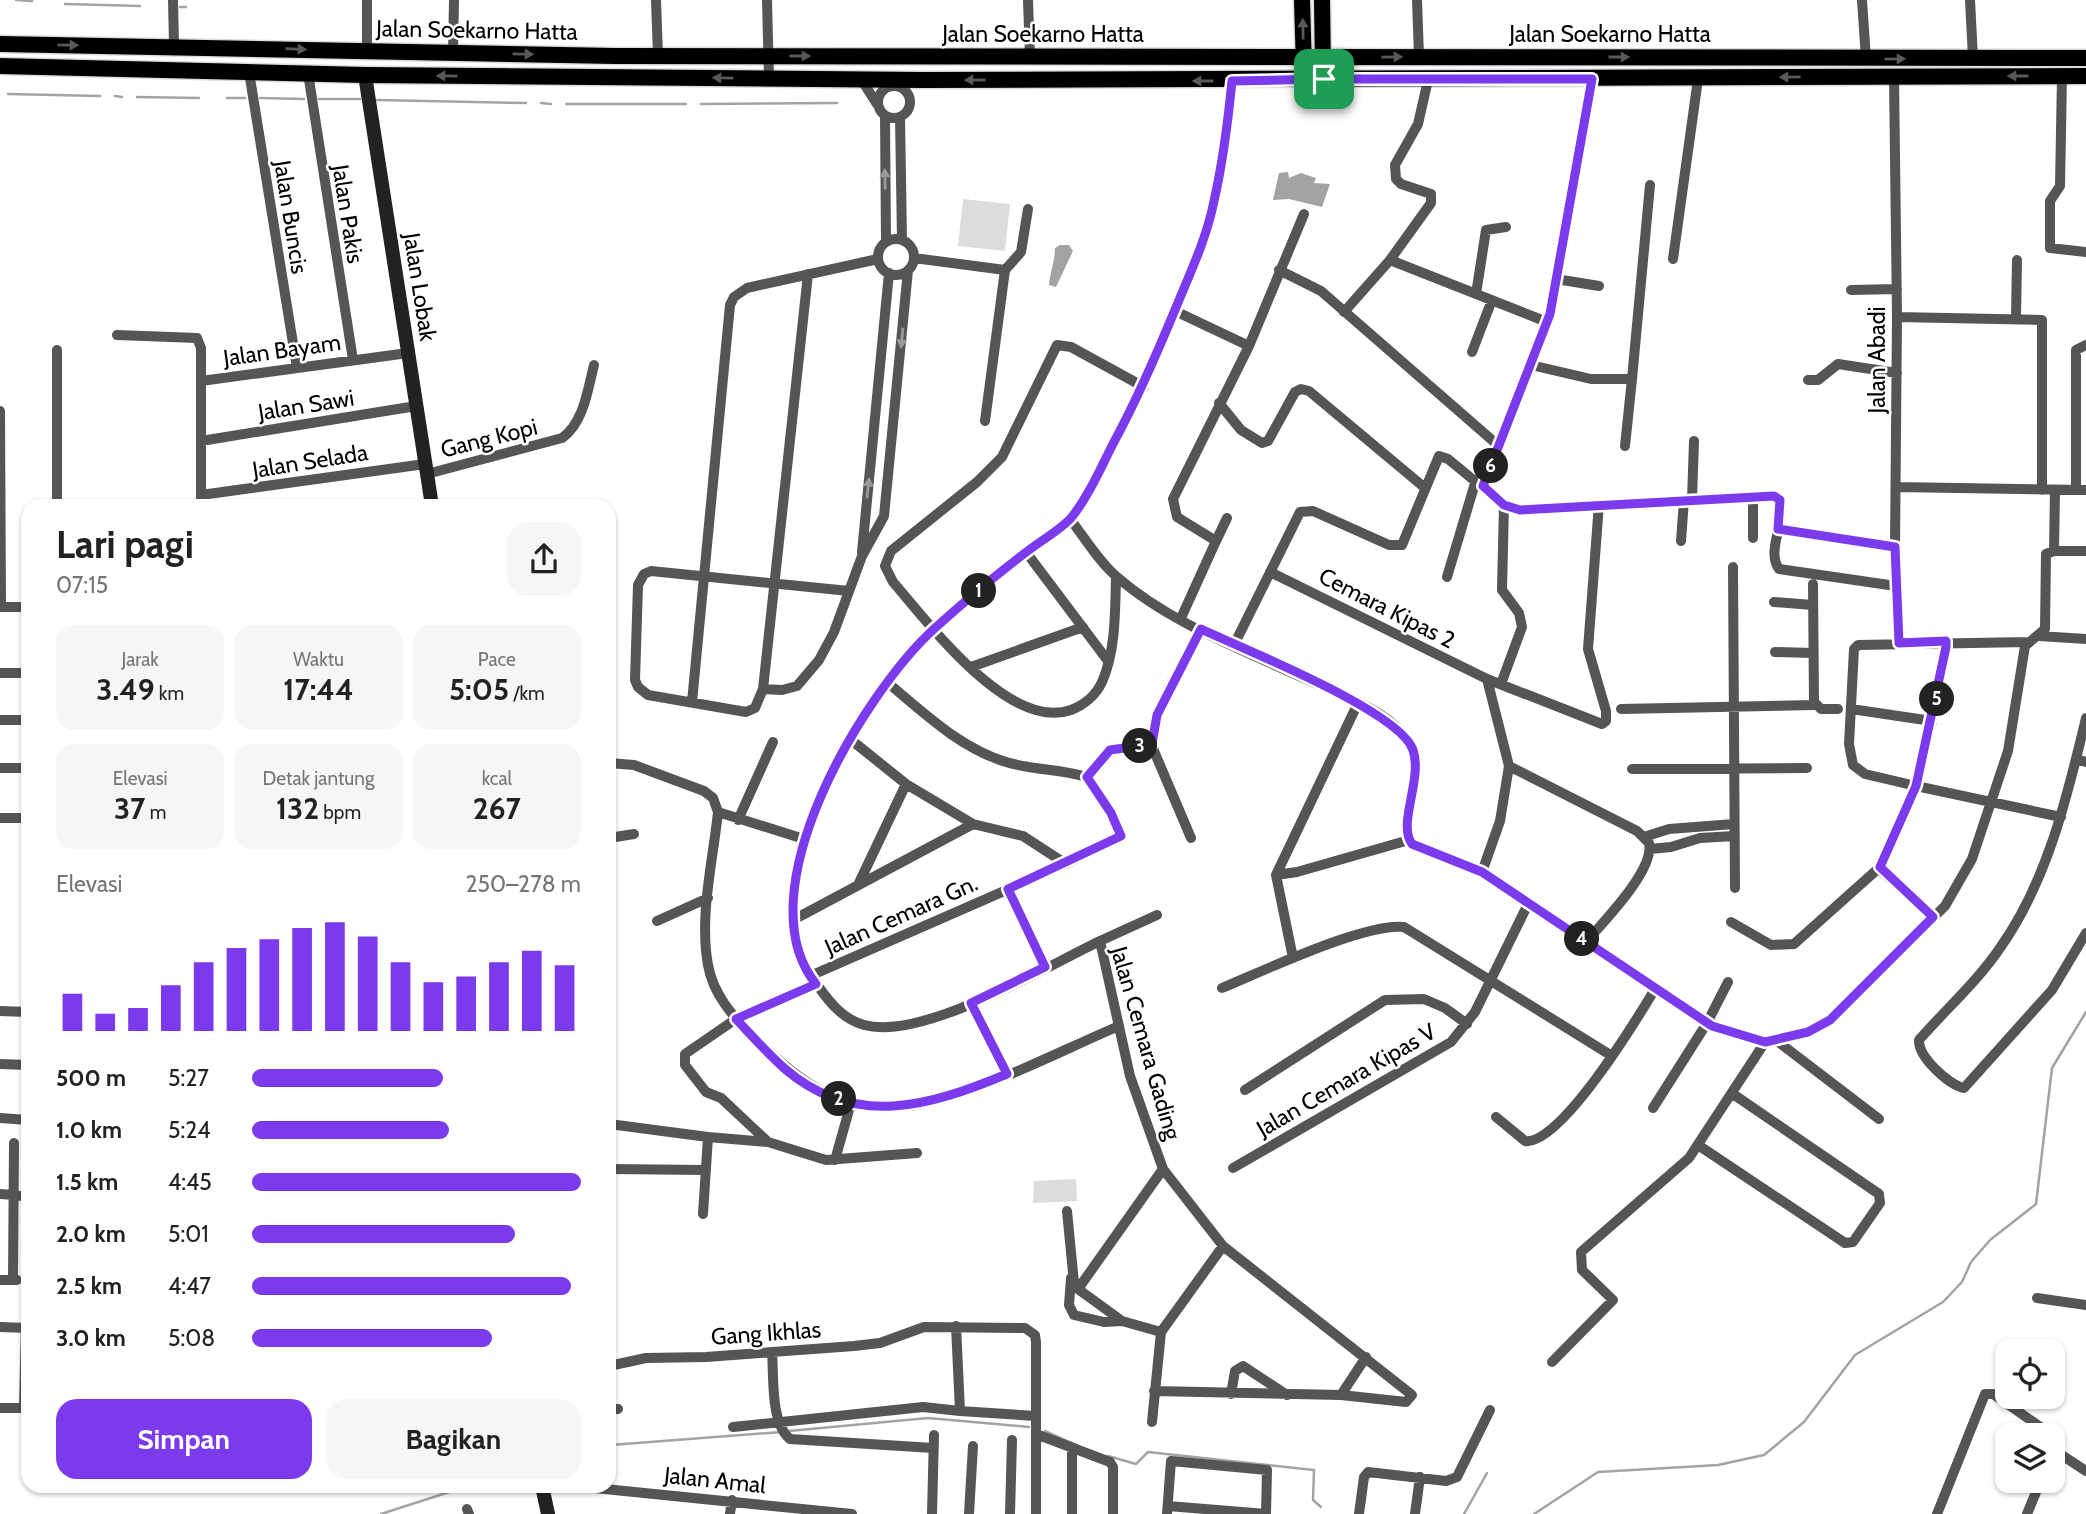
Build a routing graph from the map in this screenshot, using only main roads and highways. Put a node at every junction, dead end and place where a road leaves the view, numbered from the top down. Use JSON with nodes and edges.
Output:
{"nodes":[{"id":1,"x":1303,"y":0,"type":"edge"},
{"id":2,"x":1322,"y":0,"type":"edge"},
{"id":3,"x":0,"y":44,"type":"edge"},
{"id":4,"x":1323,"y":57,"type":"junction"},
{"id":5,"x":1273,"y":58,"type":"junction"},
{"id":6,"x":1304,"y":58,"type":"junction"},
{"id":7,"x":2086,"y":58,"type":"edge"},
{"id":8,"x":0,"y":66,"type":"edge"},
{"id":9,"x":365,"y":75,"type":"junction"},
{"id":10,"x":2086,"y":76,"type":"edge"},
{"id":11,"x":1324,"y":79,"type":"junction"},
{"id":12,"x":1271,"y":80,"type":"junction"},
{"id":13,"x":1304,"y":80,"type":"junction"},
{"id":14,"x":431,"y":499,"type":"edge"},
{"id":15,"x":544,"y":1493,"type":"edge"},
{"id":16,"x":548,"y":1514,"type":"edge"}],
"edges":[{"from":6,"to":1,"type":"main road","one_way":true},
{"from":2,"to":4,"type":"main road"},
{"from":3,"to":5,"type":"main road","name":"Jalan Soekarno Hatta","one_way":true},
{"from":4,"to":6,"type":"main road","name":"Jalan Soekarno Hatta"},
{"from":4,"to":7,"type":"main road","name":"Jalan Soekarno Hatta","one_way":true},
{"from":4,"to":11,"type":"main road"},
{"from":5,"to":6,"type":"main road","name":"Jalan Soekarno Hatta"},
{"from":5,"to":12,"type":"main road"},
{"from":6,"to":13,"type":"main road"},
{"from":8,"to":9,"type":"main road","name":"Jalan Soekarno Hatta"},
{"from":12,"to":9,"type":"main road","name":"Jalan Soekarno Hatta","one_way":true},
{"from":9,"to":14,"type":"main road","name":"Jalan Lobak"},
{"from":10,"to":11,"type":"main road","name":"Jalan Soekarno Hatta","one_way":true},
{"from":11,"to":13,"type":"main road","name":"Jalan Soekarno Hatta"},
{"from":12,"to":13,"type":"main road","name":"Jalan Soekarno Hatta"},
{"from":15,"to":16,"type":"main road"}]}
